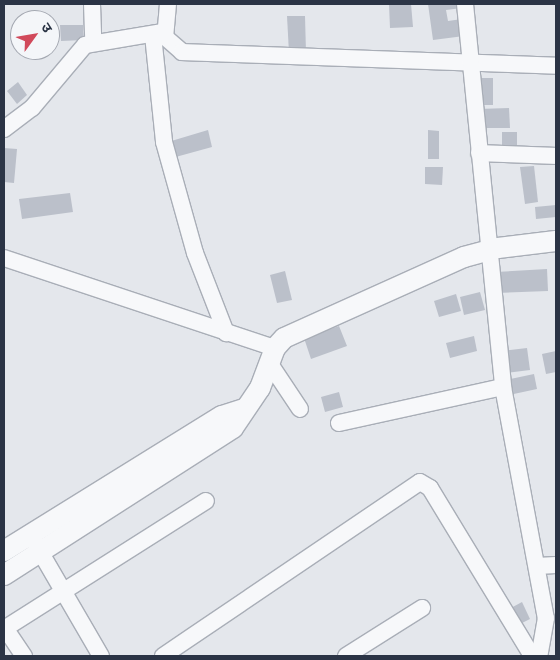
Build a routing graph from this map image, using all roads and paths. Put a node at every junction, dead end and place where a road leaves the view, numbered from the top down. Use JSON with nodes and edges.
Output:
{"nodes":[{"id":1,"x":92,"y":4,"type":"edge"},
{"id":2,"x":168,"y":4,"type":"edge"},
{"id":3,"x":465,"y":4,"type":"edge"},
{"id":4,"x":159,"y":33,"type":"junction"},
{"id":5,"x":93,"y":41,"type":"junction"},
{"id":6,"x":469,"y":62,"type":"junction"},
{"id":7,"x":556,"y":66,"type":"edge"},
{"id":8,"x":4,"y":129,"type":"edge"},
{"id":9,"x":478,"y":153,"type":"junction"},
{"id":10,"x":556,"y":156,"type":"edge"},
{"id":11,"x":556,"y":241,"type":"edge"},
{"id":12,"x":487,"y":250,"type":"junction"},
{"id":13,"x":4,"y":258,"type":"edge"},
{"id":14,"x":226,"y":333,"type":"junction"},
{"id":15,"x":273,"y":356,"type":"junction"},
{"id":16,"x":503,"y":387,"type":"junction"},
{"id":17,"x":244,"y":409,"type":"junction"},
{"id":18,"x":300,"y":409,"type":"dead end"},
{"id":19,"x":339,"y":423,"type":"dead end"},
{"id":20,"x":206,"y":501,"type":"dead end"},
{"id":21,"x":30,"y":535,"type":"junction"},
{"id":22,"x":4,"y":551,"type":"edge"},
{"id":23,"x":40,"y":552,"type":"junction"},
{"id":24,"x":556,"y":565,"type":"edge"},
{"id":25,"x":537,"y":566,"type":"junction"},
{"id":26,"x":4,"y":575,"type":"edge"},
{"id":27,"x":61,"y":594,"type":"junction"},
{"id":28,"x":422,"y":608,"type":"dead end"},
{"id":29,"x":4,"y":629,"type":"edge"},
{"id":30,"x":24,"y":656,"type":"edge"},
{"id":31,"x":101,"y":656,"type":"edge"},
{"id":32,"x":162,"y":656,"type":"edge"},
{"id":33,"x":346,"y":656,"type":"edge"},
{"id":34,"x":532,"y":656,"type":"edge"},
{"id":35,"x":539,"y":656,"type":"edge"}],
"edges":[{"from":1,"to":5,"type":"street"},
{"from":2,"to":4,"type":"street"},
{"from":3,"to":6,"type":"street"},
{"from":4,"to":5,"type":"street"},
{"from":4,"to":6,"type":"street"},
{"from":4,"to":14,"type":"street"},
{"from":5,"to":8,"type":"street"},
{"from":6,"to":7,"type":"street"},
{"from":6,"to":9,"type":"street"},
{"from":9,"to":10,"type":"street"},
{"from":9,"to":12,"type":"street"},
{"from":11,"to":12,"type":"street"},
{"from":12,"to":15,"type":"street"},
{"from":12,"to":16,"type":"street"},
{"from":13,"to":14,"type":"street"},
{"from":14,"to":15,"type":"street"},
{"from":15,"to":17,"type":"street"},
{"from":15,"to":18,"type":"street"},
{"from":16,"to":19,"type":"street"},
{"from":16,"to":25,"type":"street"},
{"from":17,"to":21,"type":"street"},
{"from":17,"to":23,"type":"street"},
{"from":20,"to":27,"type":"street"},
{"from":21,"to":22,"type":"street"},
{"from":21,"to":23,"type":"street"},
{"from":23,"to":26,"type":"street"},
{"from":23,"to":27,"type":"street"},
{"from":24,"to":25,"type":"street"},
{"from":25,"to":35,"type":"street"},
{"from":27,"to":29,"type":"street"},
{"from":27,"to":31,"type":"street"},
{"from":28,"to":33,"type":"street"},
{"from":29,"to":30,"type":"street"},
{"from":32,"to":34,"type":"street"}]}
